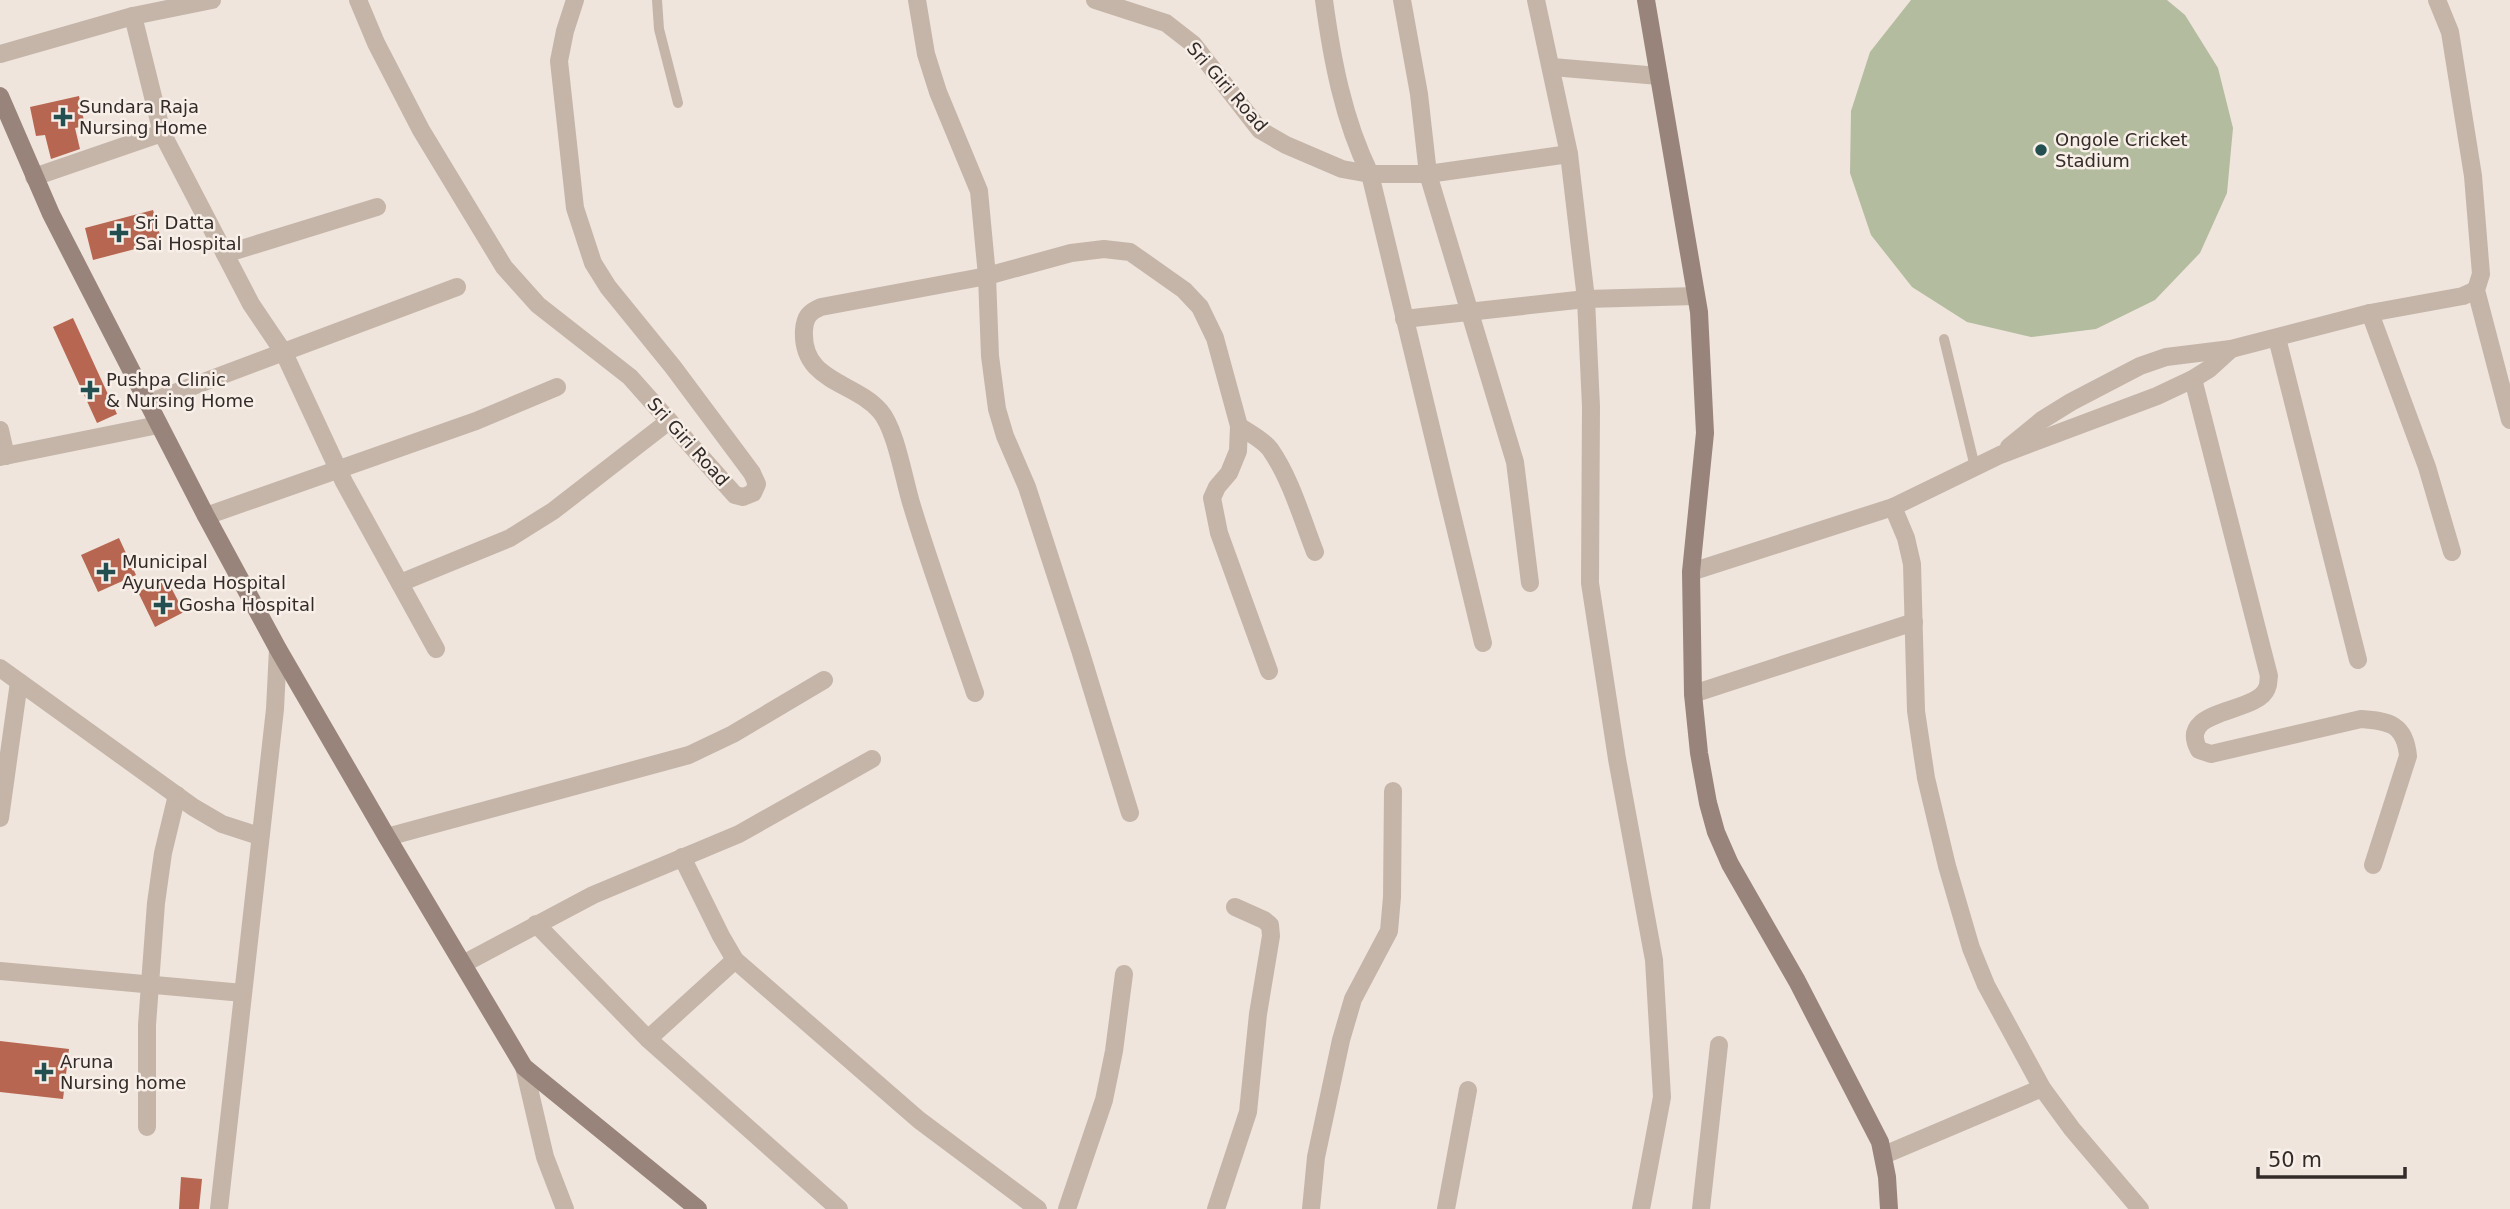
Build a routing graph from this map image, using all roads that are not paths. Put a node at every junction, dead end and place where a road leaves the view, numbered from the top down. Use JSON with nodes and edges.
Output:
{"nodes":[{"id":1,"x":212,"y":0,"type":"edge"},
{"id":2,"x":358,"y":0,"type":"edge"},
{"id":3,"x":575,"y":0,"type":"edge"},
{"id":4,"x":657,"y":0,"type":"edge"},
{"id":5,"x":917,"y":0,"type":"edge"},
{"id":6,"x":1095,"y":0,"type":"edge"},
{"id":7,"x":1324,"y":0,"type":"edge"},
{"id":8,"x":1402,"y":0,"type":"edge"},
{"id":9,"x":1536,"y":0,"type":"edge"},
{"id":10,"x":1646,"y":0,"type":"edge"},
{"id":11,"x":2437,"y":0,"type":"edge"},
{"id":12,"x":133,"y":16,"type":"junction"},
{"id":13,"x":0,"y":54,"type":"edge"},
{"id":14,"x":1552,"y":67,"type":"junction"},
{"id":15,"x":1659,"y":76,"type":"junction"},
{"id":16,"x":0,"y":96,"type":"edge"},
{"id":17,"x":678,"y":103,"type":"dead end"},
{"id":18,"x":162,"y":133,"type":"junction"},
{"id":19,"x":1569,"y":154,"type":"junction"},
{"id":20,"x":1370,"y":174,"type":"junction"},
{"id":21,"x":1429,"y":174,"type":"junction"},
{"id":22,"x":34,"y":177,"type":"junction"},
{"id":23,"x":377,"y":207,"type":"dead end"},
{"id":24,"x":225,"y":254,"type":"junction"},
{"id":25,"x":987,"y":276,"type":"junction"},
{"id":26,"x":457,"y":287,"type":"dead end"},
{"id":27,"x":2476,"y":290,"type":"junction"},
{"id":28,"x":1696,"y":296,"type":"junction"},
{"id":29,"x":1586,"y":299,"type":"junction"},
{"id":30,"x":1469,"y":310,"type":"junction"},
{"id":31,"x":2370,"y":313,"type":"junction"},
{"id":32,"x":1404,"y":319,"type":"junction"},
{"id":33,"x":2277,"y":338,"type":"junction"},
{"id":34,"x":1944,"y":339,"type":"dead end"},
{"id":35,"x":2231,"y":349,"type":"junction"},
{"id":36,"x":284,"y":353,"type":"junction"},
{"id":37,"x":2193,"y":379,"type":"junction"},
{"id":38,"x":557,"y":387,"type":"dead end"},
{"id":39,"x":148,"y":403,"type":"junction"},
{"id":40,"x":669,"y":421,"type":"junction"},
{"id":41,"x":2510,"y":421,"type":"edge"},
{"id":42,"x":158,"y":425,"type":"junction"},
{"id":43,"x":1239,"y":426,"type":"junction"},
{"id":44,"x":0,"y":430,"type":"edge"},
{"id":45,"x":2000,"y":455,"type":"junction"},
{"id":46,"x":3,"y":457,"type":"edge"},
{"id":47,"x":1975,"y":467,"type":"junction"},
{"id":48,"x":338,"y":469,"type":"junction"},
{"id":49,"x":1893,"y":507,"type":"junction"},
{"id":50,"x":206,"y":516,"type":"junction"},
{"id":51,"x":1315,"y":552,"type":"dead end"},
{"id":52,"x":2452,"y":552,"type":"dead end"},
{"id":53,"x":1692,"y":572,"type":"junction"},
{"id":54,"x":400,"y":583,"type":"junction"},
{"id":55,"x":1530,"y":583,"type":"dead end"},
{"id":56,"x":1914,"y":622,"type":"junction"},
{"id":57,"x":1483,"y":643,"type":"dead end"},
{"id":58,"x":278,"y":649,"type":"junction"},
{"id":59,"x":436,"y":649,"type":"dead end"},
{"id":60,"x":2358,"y":660,"type":"dead end"},
{"id":61,"x":0,"y":668,"type":"edge"},
{"id":62,"x":1269,"y":671,"type":"dead end"},
{"id":63,"x":824,"y":680,"type":"dead end"},
{"id":64,"x":19,"y":682,"type":"junction"},
{"id":65,"x":975,"y":693,"type":"dead end"},
{"id":66,"x":1693,"y":694,"type":"junction"},
{"id":67,"x":872,"y":760,"type":"dead end"},
{"id":68,"x":1393,"y":791,"type":"dead end"},
{"id":69,"x":177,"y":795,"type":"junction"},
{"id":70,"x":1130,"y":813,"type":"dead end"},
{"id":71,"x":0,"y":818,"type":"edge"},
{"id":72,"x":259,"y":836,"type":"junction"},
{"id":73,"x":387,"y":837,"type":"junction"},
{"id":74,"x":682,"y":858,"type":"junction"},
{"id":75,"x":2373,"y":865,"type":"dead end"},
{"id":76,"x":1235,"y":907,"type":"dead end"},
{"id":77,"x":536,"y":924,"type":"junction"},
{"id":78,"x":736,"y":960,"type":"junction"},
{"id":79,"x":463,"y":964,"type":"junction"},
{"id":80,"x":0,"y":971,"type":"edge"},
{"id":81,"x":1124,"y":974,"type":"dead end"},
{"id":82,"x":151,"y":986,"type":"junction"},
{"id":83,"x":243,"y":993,"type":"junction"},
{"id":84,"x":648,"y":1039,"type":"junction"},
{"id":85,"x":1719,"y":1045,"type":"dead end"},
{"id":86,"x":524,"y":1067,"type":"junction"},
{"id":87,"x":2042,"y":1088,"type":"junction"},
{"id":88,"x":1468,"y":1090,"type":"dead end"},
{"id":89,"x":147,"y":1127,"type":"dead end"},
{"id":90,"x":1884,"y":1155,"type":"junction"},
{"id":91,"x":219,"y":1209,"type":"edge"},
{"id":92,"x":565,"y":1209,"type":"edge"},
{"id":93,"x":698,"y":1209,"type":"edge"},
{"id":94,"x":839,"y":1209,"type":"edge"},
{"id":95,"x":1038,"y":1209,"type":"edge"},
{"id":96,"x":1066,"y":1209,"type":"edge"},
{"id":97,"x":1216,"y":1209,"type":"edge"},
{"id":98,"x":1311,"y":1209,"type":"edge"},
{"id":99,"x":1446,"y":1209,"type":"edge"},
{"id":100,"x":1641,"y":1209,"type":"edge"},
{"id":101,"x":1700,"y":1209,"type":"edge"},
{"id":102,"x":1889,"y":1209,"type":"edge"},
{"id":103,"x":2140,"y":1209,"type":"edge"}],
"edges":[{"from":1,"to":12,"type":"street"},
{"from":2,"to":40,"type":"street","name":"Sri Giri Road"},
{"from":3,"to":40,"type":"street","name":"Sri Giri Road"},
{"from":4,"to":17,"type":"lane"},
{"from":5,"to":25,"type":"street"},
{"from":6,"to":20,"type":"street","name":"Sri Giri Road"},
{"from":7,"to":20,"type":"street"},
{"from":8,"to":21,"type":"street"},
{"from":9,"to":14,"type":"street"},
{"from":10,"to":15,"type":"street"},
{"from":11,"to":27,"type":"street"},
{"from":12,"to":13,"type":"street"},
{"from":12,"to":18,"type":"street"},
{"from":14,"to":15,"type":"street"},
{"from":14,"to":19,"type":"street"},
{"from":15,"to":28,"type":"street"},
{"from":16,"to":22,"type":"street"},
{"from":18,"to":22,"type":"street"},
{"from":18,"to":24,"type":"street"},
{"from":19,"to":21,"type":"street","name":"Sri Giri Road"},
{"from":19,"to":29,"type":"street"},
{"from":20,"to":21,"type":"street","name":"Sri Giri Road"},
{"from":20,"to":32,"type":"street"},
{"from":21,"to":30,"type":"street"},
{"from":22,"to":39,"type":"street"},
{"from":23,"to":24,"type":"street"},
{"from":24,"to":36,"type":"street"},
{"from":25,"to":43,"type":"street"},
{"from":25,"to":65,"type":"street"},
{"from":25,"to":70,"type":"street"},
{"from":26,"to":36,"type":"street"},
{"from":27,"to":31,"type":"street"},
{"from":27,"to":41,"type":"street"},
{"from":28,"to":29,"type":"street"},
{"from":28,"to":53,"type":"street"},
{"from":29,"to":30,"type":"street"},
{"from":29,"to":100,"type":"street"},
{"from":30,"to":32,"type":"street"},
{"from":30,"to":55,"type":"street"},
{"from":31,"to":33,"type":"street"},
{"from":31,"to":52,"type":"street"},
{"from":32,"to":57,"type":"street"},
{"from":33,"to":35,"type":"street"},
{"from":33,"to":60,"type":"street"},
{"from":34,"to":47,"type":"lane"},
{"from":35,"to":37,"type":"street"},
{"from":35,"to":45,"type":"street"},
{"from":36,"to":39,"type":"street"},
{"from":36,"to":48,"type":"street"},
{"from":37,"to":45,"type":"street"},
{"from":37,"to":75,"type":"street"},
{"from":38,"to":48,"type":"street"},
{"from":39,"to":42,"type":"street"},
{"from":40,"to":54,"type":"street"},
{"from":42,"to":46,"type":"street"},
{"from":42,"to":50,"type":"street"},
{"from":43,"to":51,"type":"street"},
{"from":43,"to":62,"type":"street"},
{"from":44,"to":46,"type":"street"},
{"from":45,"to":47,"type":"street"},
{"from":47,"to":49,"type":"street"},
{"from":48,"to":50,"type":"street"},
{"from":48,"to":54,"type":"street"},
{"from":49,"to":53,"type":"street"},
{"from":49,"to":56,"type":"street"},
{"from":50,"to":58,"type":"street"},
{"from":53,"to":66,"type":"street"},
{"from":54,"to":59,"type":"street"},
{"from":56,"to":66,"type":"street"},
{"from":56,"to":87,"type":"street"},
{"from":58,"to":72,"type":"street"},
{"from":58,"to":73,"type":"street"},
{"from":61,"to":64,"type":"street"},
{"from":63,"to":73,"type":"street"},
{"from":64,"to":69,"type":"street"},
{"from":64,"to":71,"type":"street"},
{"from":66,"to":90,"type":"street"},
{"from":67,"to":74,"type":"street"},
{"from":68,"to":98,"type":"street"},
{"from":69,"to":72,"type":"street"},
{"from":69,"to":82,"type":"street"},
{"from":72,"to":83,"type":"street"},
{"from":73,"to":79,"type":"street"},
{"from":74,"to":77,"type":"street"},
{"from":74,"to":78,"type":"street"},
{"from":76,"to":97,"type":"street"},
{"from":77,"to":79,"type":"street"},
{"from":77,"to":84,"type":"street"},
{"from":78,"to":84,"type":"street"},
{"from":78,"to":95,"type":"street"},
{"from":79,"to":86,"type":"street"},
{"from":80,"to":82,"type":"street"},
{"from":81,"to":96,"type":"street"},
{"from":82,"to":83,"type":"street"},
{"from":82,"to":89,"type":"street"},
{"from":83,"to":91,"type":"street"},
{"from":84,"to":94,"type":"street"},
{"from":85,"to":101,"type":"street"},
{"from":86,"to":92,"type":"street"},
{"from":86,"to":93,"type":"street"},
{"from":87,"to":90,"type":"street"},
{"from":87,"to":103,"type":"street"},
{"from":88,"to":99,"type":"street"},
{"from":90,"to":102,"type":"street"}]}
